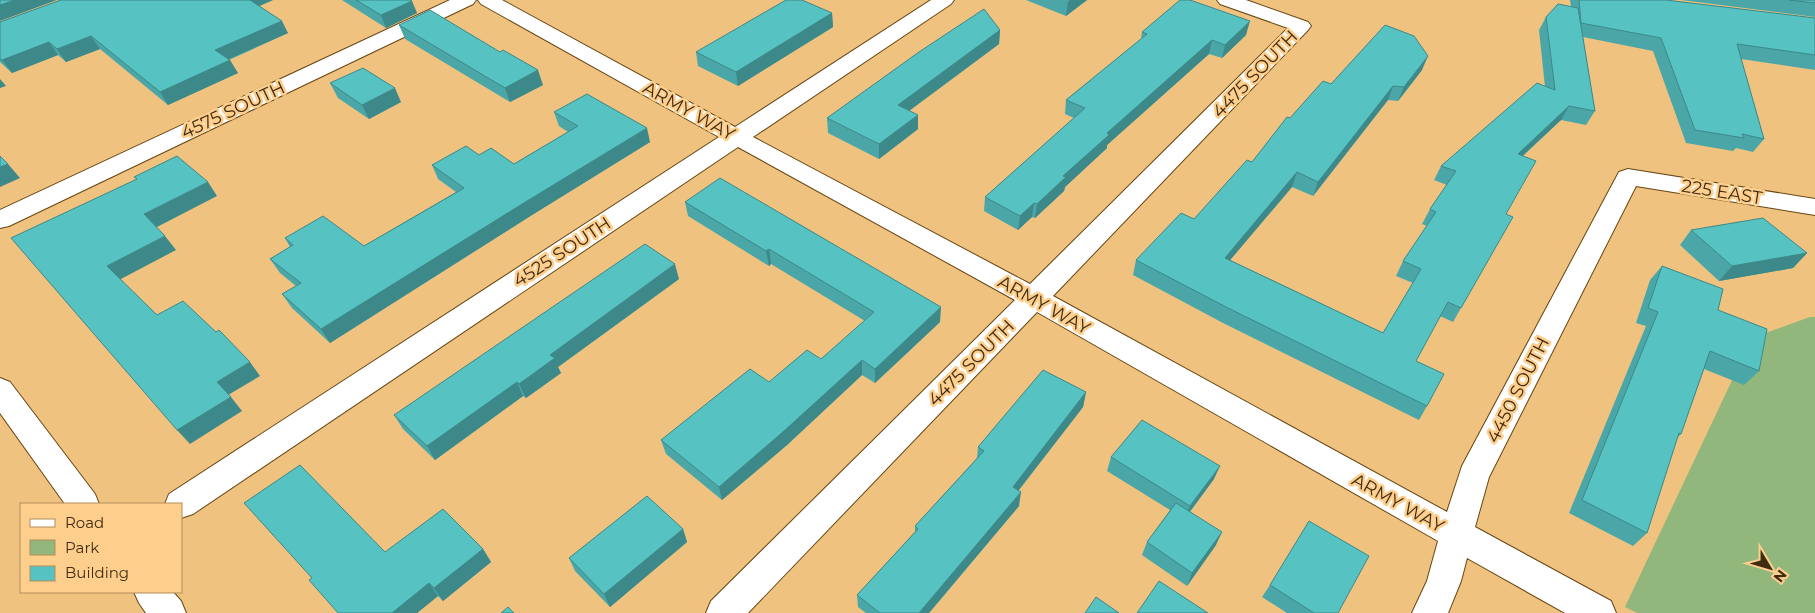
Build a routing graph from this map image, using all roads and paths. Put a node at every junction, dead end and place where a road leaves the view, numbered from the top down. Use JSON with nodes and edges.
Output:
{"nodes":[{"id":1,"x":466,"y":0,"type":"edge"},
{"id":2,"x":488,"y":0,"type":"edge"},
{"id":3,"x":944,"y":0,"type":"edge"},
{"id":4,"x":1227,"y":0,"type":"edge"},
{"id":5,"x":736,"y":137,"type":"junction"},
{"id":6,"x":1628,"y":177,"type":"joint"},
{"id":7,"x":1815,"y":207,"type":"edge"},
{"id":8,"x":0,"y":220,"type":"edge"},
{"id":9,"x":1034,"y":298,"type":"junction"},
{"id":10,"x":0,"y":390,"type":"edge"},
{"id":11,"x":82,"y":503,"type":"edge"},
{"id":12,"x":182,"y":503,"type":"edge"},
{"id":13,"x":1457,"y":536,"type":"junction"},
{"id":14,"x":152,"y":593,"type":"edge"},
{"id":15,"x":168,"y":613,"type":"edge"},
{"id":16,"x":724,"y":613,"type":"edge"},
{"id":17,"x":1430,"y":613,"type":"edge"},
{"id":18,"x":1598,"y":613,"type":"edge"}],
"edges":[{"from":1,"to":8,"type":"street","name":"4575 SOUTH"},
{"from":2,"to":5,"type":"street","name":"ARMY WAY"},
{"from":3,"to":5,"type":"street","name":"4525 SOUTH"},
{"from":4,"to":9,"type":"street","name":"4475 SOUTH"},
{"from":5,"to":9,"type":"street","name":"ARMY WAY"},
{"from":5,"to":12,"type":"street","name":"4525 SOUTH"},
{"from":6,"to":7,"type":"street","name":"225 EAST"},
{"from":6,"to":13,"type":"street","name":"4450 SOUTH"},
{"from":9,"to":13,"type":"street","name":"ARMY WAY"},
{"from":9,"to":16,"type":"street","name":"4475 SOUTH"},
{"from":10,"to":11,"type":"street"},
{"from":13,"to":17,"type":"street","name":"4450 SOUTH"},
{"from":13,"to":18,"type":"street","name":"ARMY WAY"},
{"from":14,"to":15,"type":"street"}]}
